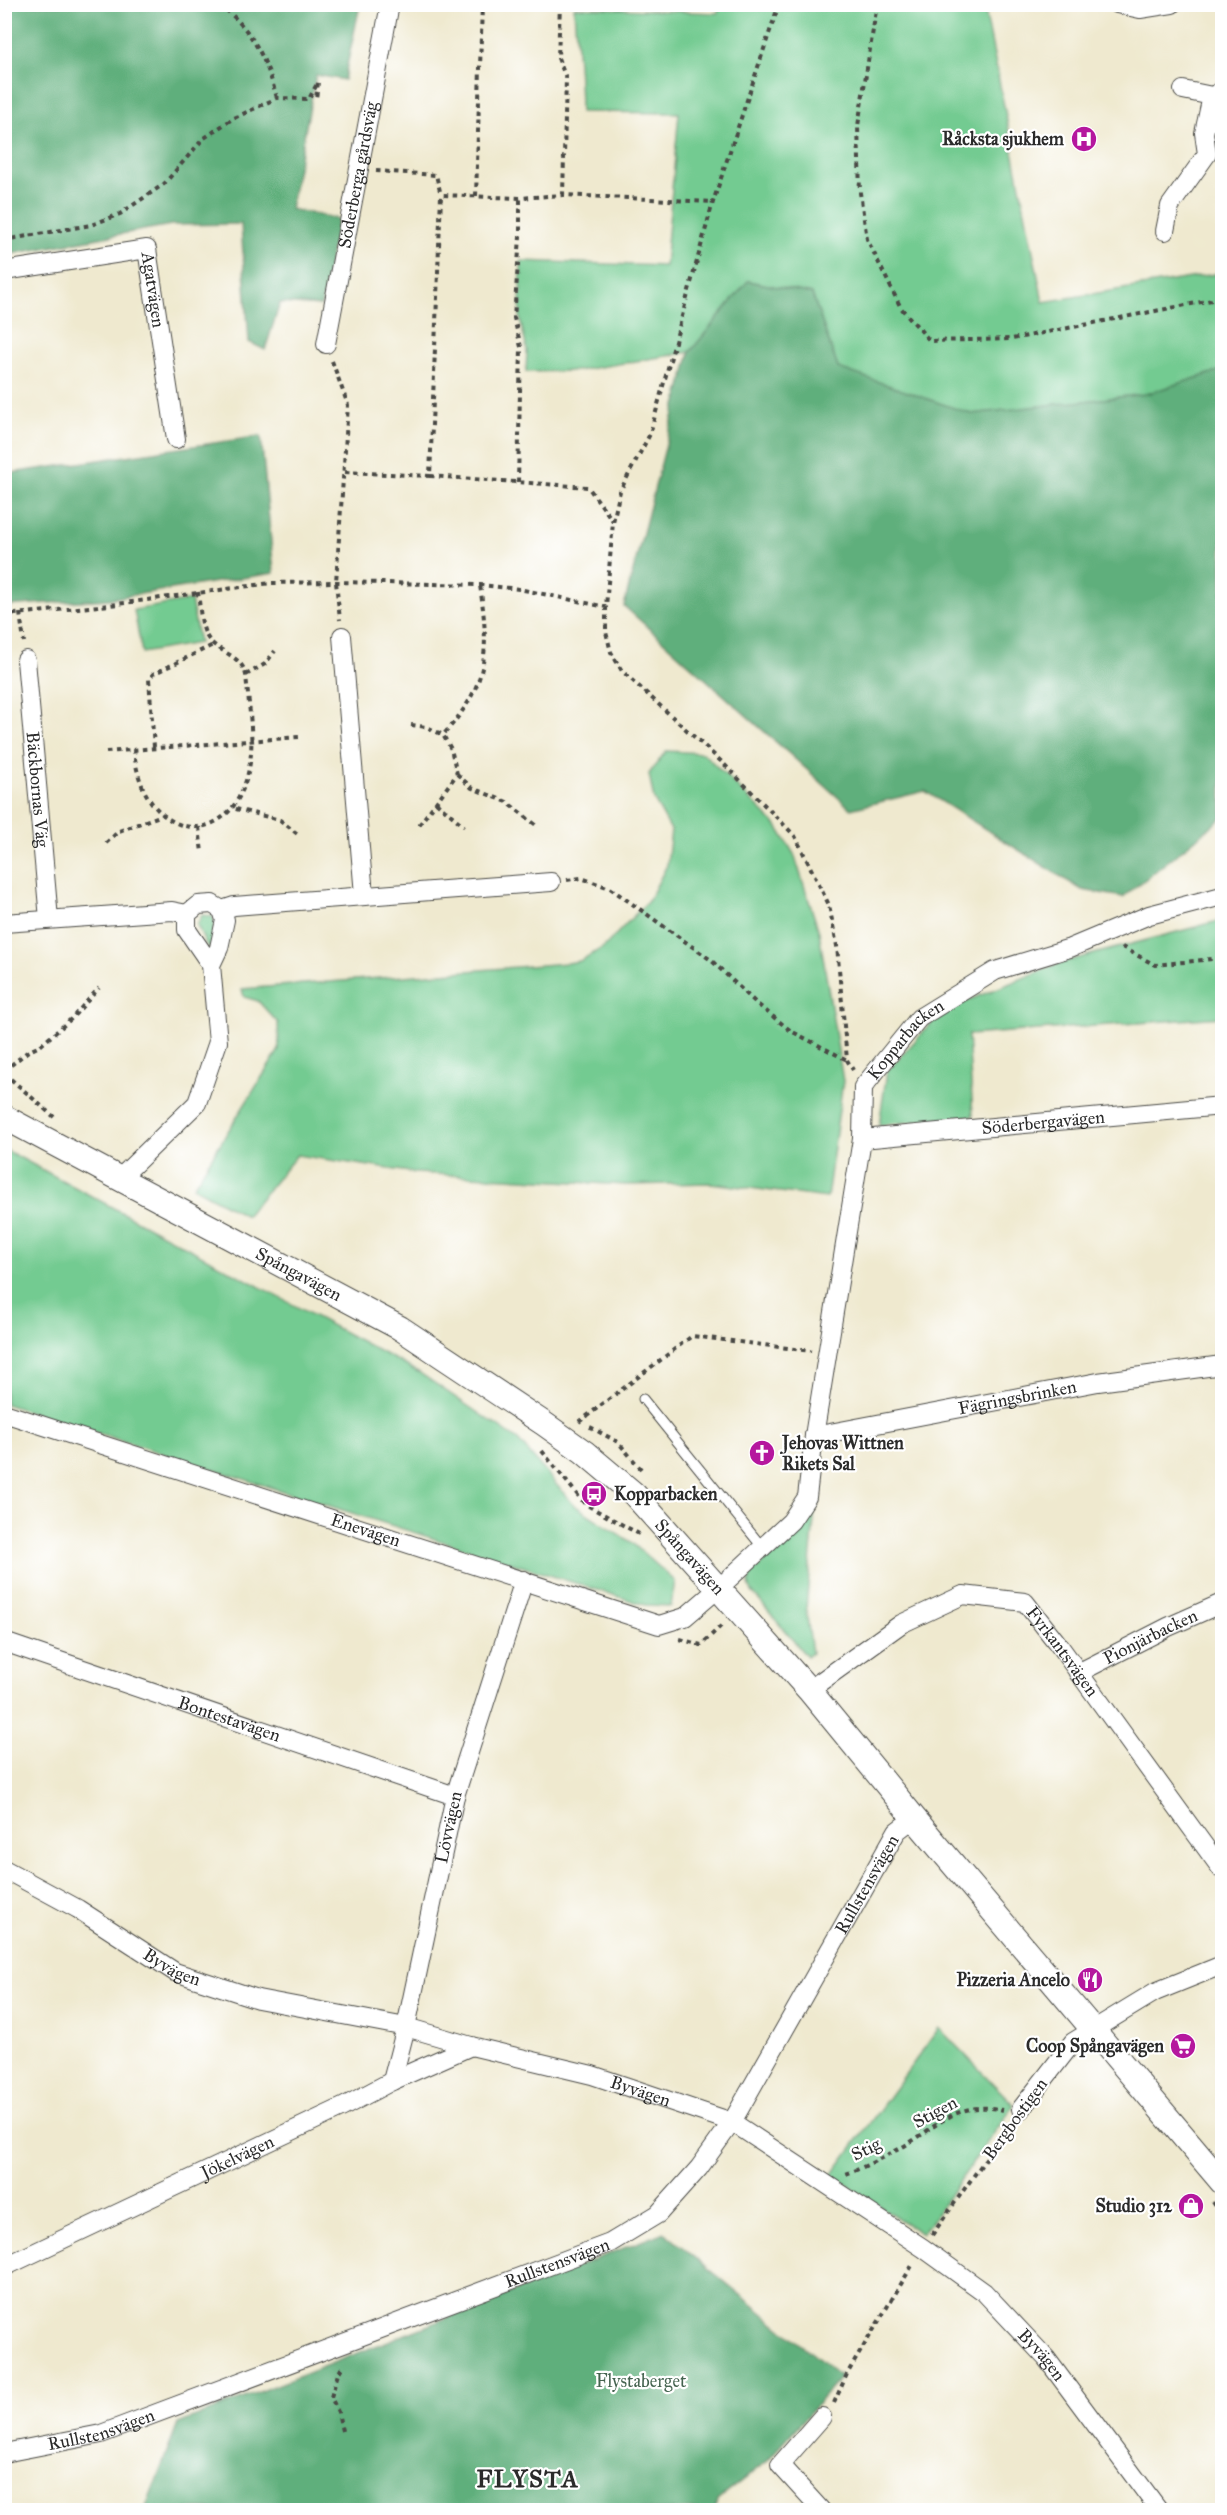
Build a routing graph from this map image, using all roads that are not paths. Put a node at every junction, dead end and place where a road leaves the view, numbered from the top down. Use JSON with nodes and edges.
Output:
{"nodes":[{"id":1,"x":390,"y":4,"type":"edge"},
{"id":2,"x":1117,"y":4,"type":"edge"},
{"id":3,"x":1172,"y":4,"type":"edge"},
{"id":4,"x":1183,"y":90,"type":"dead end"},
{"id":5,"x":1217,"y":93,"type":"edge"},
{"id":6,"x":1164,"y":231,"type":"dead end"},
{"id":7,"x":4,"y":272,"type":"edge"},
{"id":8,"x":326,"y":344,"type":"road end"},
{"id":9,"x":176,"y":439,"type":"dead end"},
{"id":10,"x":342,"y":636,"type":"road end"},
{"id":11,"x":26,"y":660,"type":"road end"},
{"id":12,"x":551,"y":882,"type":"road end"},
{"id":13,"x":364,"y":895,"type":"junction"},
{"id":14,"x":1222,"y":896,"type":"edge"},
{"id":15,"x":222,"y":910,"type":"junction"},
{"id":16,"x":188,"y":914,"type":"junction"},
{"id":17,"x":49,"y":919,"type":"junction"},
{"id":18,"x":4,"y":924,"type":"edge"},
{"id":19,"x":211,"y":965,"type":"junction"},
{"id":20,"x":1222,"y":1106,"type":"edge"},
{"id":21,"x":4,"y":1117,"type":"edge"},
{"id":22,"x":862,"y":1139,"type":"junction"},
{"id":23,"x":119,"y":1179,"type":"junction"},
{"id":24,"x":1222,"y":1365,"type":"edge"},
{"id":25,"x":643,"y":1399,"type":"dead end"},
{"id":26,"x":4,"y":1413,"type":"edge"},
{"id":27,"x":814,"y":1436,"type":"junction"},
{"id":28,"x":763,"y":1548,"type":"junction"},
{"id":29,"x":524,"y":1580,"type":"junction"},
{"id":30,"x":719,"y":1588,"type":"junction"},
{"id":31,"x":1222,"y":1603,"type":"edge"},
{"id":32,"x":4,"y":1642,"type":"edge"},
{"id":33,"x":1078,"y":1673,"type":"junction"},
{"id":34,"x":809,"y":1690,"type":"junction"},
{"id":35,"x":455,"y":1796,"type":"junction"},
{"id":36,"x":914,"y":1818,"type":"junction"},
{"id":37,"x":4,"y":1869,"type":"edge"},
{"id":38,"x":1222,"y":1870,"type":"edge"},
{"id":39,"x":1222,"y":1965,"type":"edge"},
{"id":40,"x":406,"y":2027,"type":"junction"},
{"id":41,"x":1093,"y":2029,"type":"junction"},
{"id":42,"x":471,"y":2046,"type":"junction"},
{"id":43,"x":392,"y":2081,"type":"junction"},
{"id":44,"x":1021,"y":2109,"type":"road end"},
{"id":45,"x":732,"y":2122,"type":"junction"},
{"id":46,"x":1222,"y":2182,"type":"edge"},
{"id":47,"x":4,"y":2267,"type":"edge"},
{"id":48,"x":822,"y":2417,"type":"road end"},
{"id":49,"x":4,"y":2452,"type":"edge"},
{"id":50,"x":821,"y":2511,"type":"edge"},
{"id":51,"x":1159,"y":2511,"type":"edge"}],
"edges":[{"from":1,"to":8,"type":"street","name":"Söderberga gårdsväg"},
{"from":2,"to":3,"type":"street"},
{"from":4,"to":5,"type":"street"},
{"from":5,"to":6,"type":"street"},
{"from":7,"to":9,"type":"street","name":"Agatvägen"},
{"from":10,"to":13,"type":"street"},
{"from":11,"to":17,"type":"street","name":"Bäckbornas Väg"},
{"from":12,"to":13,"type":"street"},
{"from":13,"to":15,"type":"street"},
{"from":14,"to":22,"type":"street","name":"Kopparbacken"},
{"from":15,"to":16,"type":"street"},
{"from":15,"to":19,"type":"street"},
{"from":16,"to":17,"type":"street"},
{"from":16,"to":19,"type":"street"},
{"from":17,"to":18,"type":"street"},
{"from":19,"to":23,"type":"street"},
{"from":20,"to":22,"type":"street","name":"Söderbergavägen"},
{"from":21,"to":23,"type":"street","name":"Spångavägen"},
{"from":22,"to":27,"type":"street","name":"Kopparbacken"},
{"from":23,"to":30,"type":"street","name":"Spångavägen"},
{"from":24,"to":27,"type":"street","name":"Fägringsbrinken"},
{"from":25,"to":28,"type":"lane"},
{"from":26,"to":29,"type":"street","name":"Enevägen"},
{"from":27,"to":28,"type":"street","name":"Kopparbacken"},
{"from":28,"to":30,"type":"street","name":"Kopparbacken"},
{"from":29,"to":30,"type":"street","name":"Enevägen"},
{"from":29,"to":35,"type":"street","name":"Lövvägen"},
{"from":30,"to":34,"type":"street","name":"Spångavägen"},
{"from":31,"to":33,"type":"street","name":"Pionjärbacken"},
{"from":32,"to":35,"type":"street","name":"Bontestavägen"},
{"from":33,"to":34,"type":"street","name":"Fyrkantsvägen"},
{"from":33,"to":38,"type":"street","name":"Fyrkantsvägen"},
{"from":34,"to":36,"type":"street","name":"Spångavägen"},
{"from":35,"to":40,"type":"street","name":"Lövvägen"},
{"from":36,"to":41,"type":"street","name":"Spångavägen"},
{"from":36,"to":45,"type":"street","name":"Rullstensvägen"},
{"from":37,"to":40,"type":"street","name":"Byvägen"},
{"from":39,"to":41,"type":"street","name":"Bergbostigen"},
{"from":40,"to":42,"type":"street","name":"Byvägen"},
{"from":40,"to":43,"type":"street","name":"Lövvägen"},
{"from":41,"to":44,"type":"street","name":"Bergbostigen"},
{"from":41,"to":46,"type":"street","name":"Spångavägen"},
{"from":42,"to":43,"type":"street","name":"Jökelvägen"},
{"from":42,"to":45,"type":"street","name":"Byvägen"},
{"from":43,"to":47,"type":"street","name":"Jökelvägen"},
{"from":45,"to":49,"type":"street","name":"Rullstensvägen"},
{"from":45,"to":51,"type":"street","name":"Byvägen"},
{"from":48,"to":50,"type":"street"}]}
